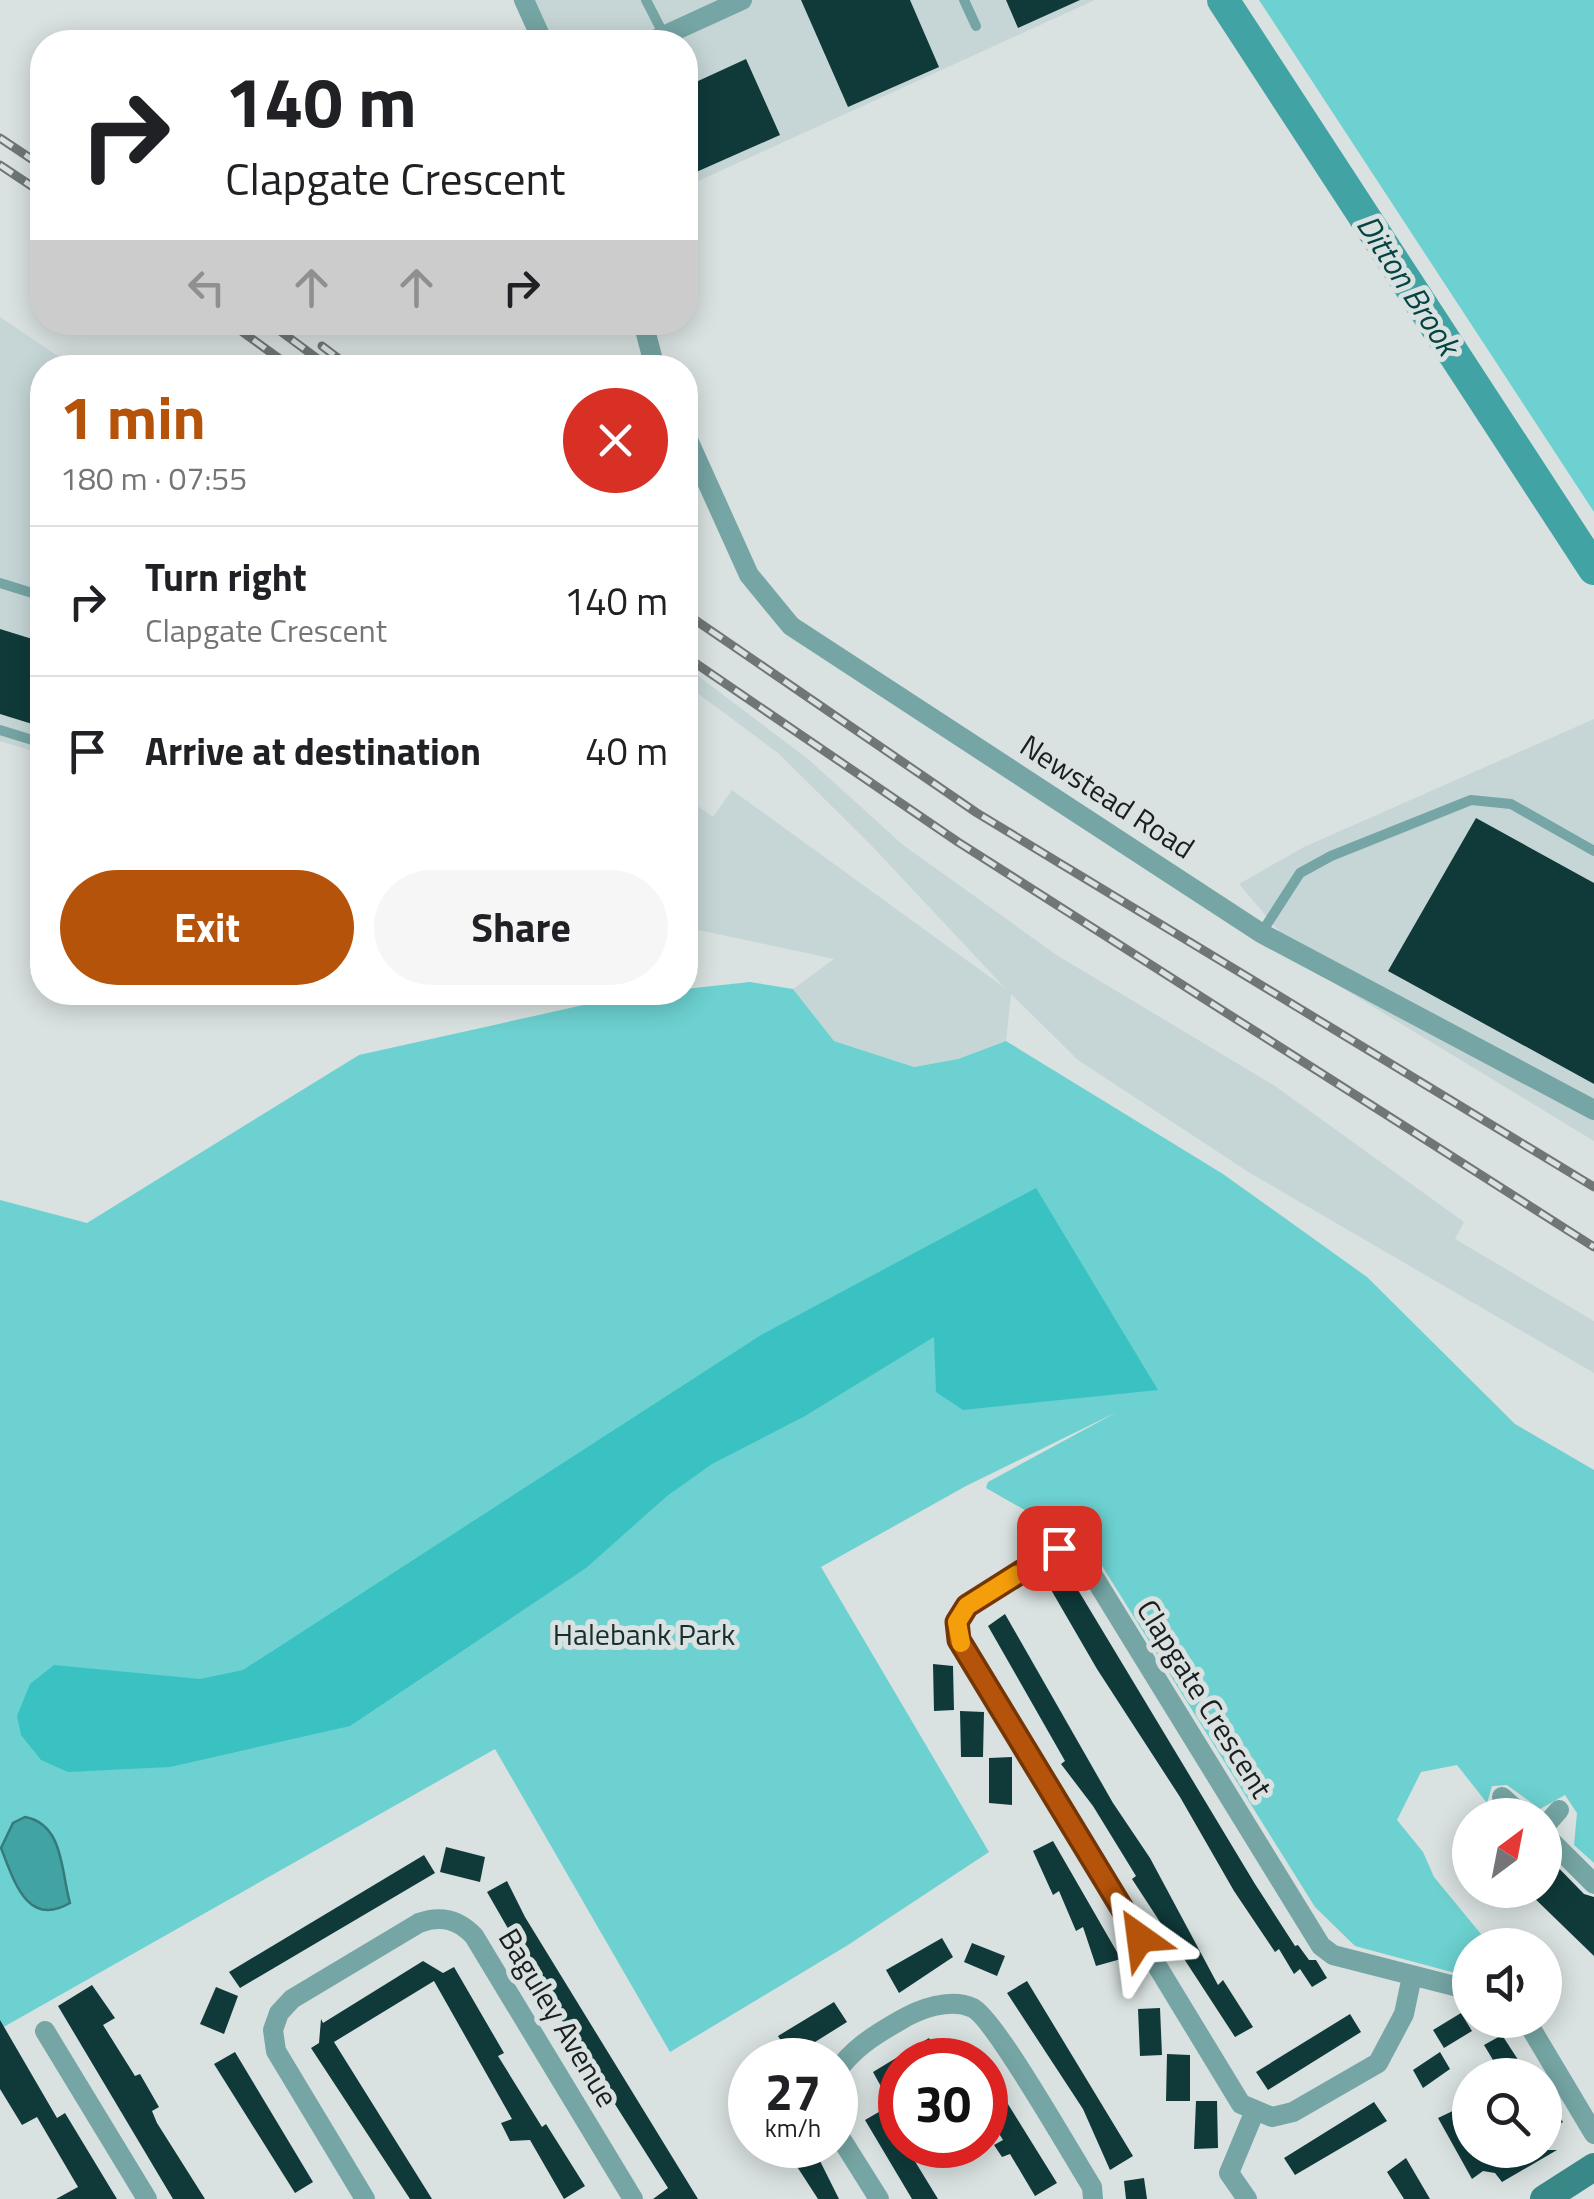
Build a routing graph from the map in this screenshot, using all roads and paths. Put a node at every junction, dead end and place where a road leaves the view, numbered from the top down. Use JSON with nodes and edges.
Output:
{"nodes":[{"id":1,"x":524,"y":0,"type":"edge"},
{"id":2,"x":646,"y":0,"type":"edge"},
{"id":3,"x":742,"y":0,"type":"edge"},
{"id":4,"x":964,"y":0,"type":"edge"},
{"id":5,"x":976,"y":26,"type":"dead end"},
{"id":6,"x":537,"y":30,"type":"edge"},
{"id":7,"x":654,"y":30,"type":"edge"},
{"id":8,"x":677,"y":30,"type":"edge"},
{"id":9,"x":698,"y":462,"type":"edge"},
{"id":10,"x":0,"y":583,"type":"edge"},
{"id":11,"x":30,"y":592,"type":"edge"},
{"id":12,"x":0,"y":730,"type":"edge"},
{"id":13,"x":30,"y":739,"type":"edge"},
{"id":14,"x":1594,"y":851,"type":"edge"},
{"id":15,"x":1262,"y":933,"type":"junction"},
{"id":16,"x":1594,"y":1110,"type":"edge"},
{"id":17,"x":1562,"y":1853,"type":"edge"},
{"id":18,"x":1594,"y":1884,"type":"edge"},
{"id":19,"x":1412,"y":1976,"type":"junction"},
{"id":20,"x":1452,"y":1986,"type":"edge"},
{"id":21,"x":45,"y":2031,"type":"dead end"},
{"id":22,"x":1537,"y":2038,"type":"edge"},
{"id":23,"x":858,"y":2048,"type":"edge"},
{"id":24,"x":1254,"y":2112,"type":"junction"},
{"id":25,"x":1594,"y":2134,"type":"edge"},
{"id":26,"x":858,"y":2166,"type":"edge"},
{"id":27,"x":1594,"y":2167,"type":"edge"},
{"id":28,"x":357,"y":2196,"type":"edge"},
{"id":29,"x":148,"y":2199,"type":"edge"},
{"id":30,"x":633,"y":2199,"type":"edge"},
{"id":31,"x":878,"y":2199,"type":"edge"},
{"id":32,"x":1093,"y":2199,"type":"edge"},
{"id":33,"x":1247,"y":2199,"type":"edge"},
{"id":34,"x":1544,"y":2199,"type":"edge"}],
"edges":[{"from":1,"to":6,"type":"street"},
{"from":2,"to":7,"type":"lane"},
{"from":3,"to":8,"type":"street"},
{"from":4,"to":5,"type":"lane"},
{"from":9,"to":15,"type":"street","name":"Newstead Road"},
{"from":10,"to":11,"type":"lane"},
{"from":12,"to":13,"type":"lane"},
{"from":14,"to":15,"type":"lane"},
{"from":15,"to":16,"type":"street","name":"Newstead Road"},
{"from":17,"to":18,"type":"street"},
{"from":19,"to":20,"type":"street","name":"Clapgate Crescent"},
{"from":19,"to":24,"type":"street"},
{"from":19,"to":24,"type":"street","name":"Clapgate Crescent"},
{"from":21,"to":29,"type":"street"},
{"from":22,"to":25,"type":"street"},
{"from":23,"to":32,"type":"street"},
{"from":24,"to":33,"type":"street"},
{"from":26,"to":31,"type":"street"},
{"from":27,"to":34,"type":"street"},
{"from":28,"to":30,"type":"street","name":"Baguley Avenue"}]}
